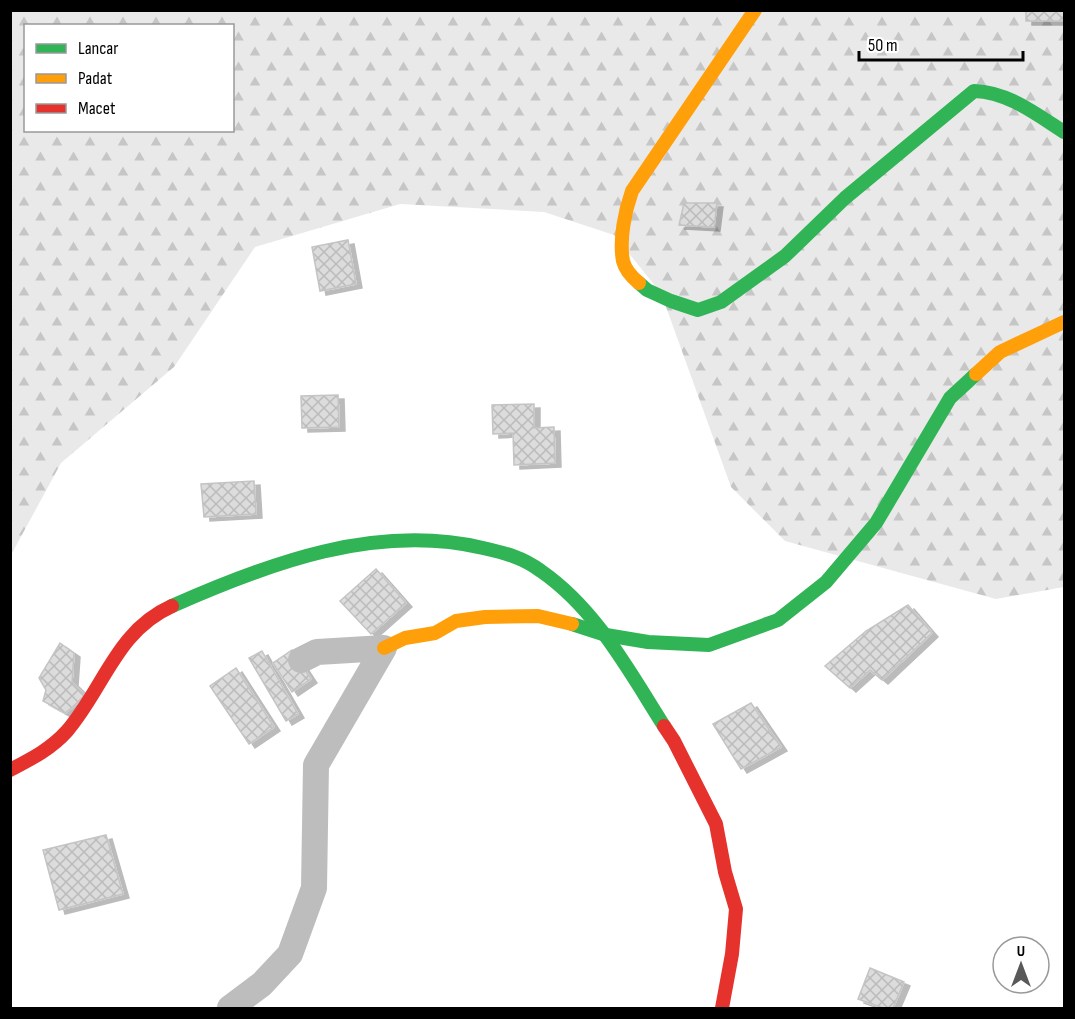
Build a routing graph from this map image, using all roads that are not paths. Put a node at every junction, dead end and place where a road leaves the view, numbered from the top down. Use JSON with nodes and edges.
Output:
{"nodes":[{"id":1,"x":755,"y":10,"type":"edge"},
{"id":2,"x":1065,"y":132,"type":"edge"},
{"id":3,"x":1065,"y":322,"type":"edge"},
{"id":4,"x":606,"y":635,"type":"junction"},
{"id":5,"x":384,"y":648,"type":"junction"},
{"id":6,"x":300,"y":660,"type":"dead end"},
{"id":7,"x":10,"y":770,"type":"edge"},
{"id":8,"x":230,"y":1008,"type":"edge"},
{"id":9,"x":722,"y":1008,"type":"edge"}],
"edges":[{"from":1,"to":2,"type":"street"},
{"from":3,"to":4,"type":"street"},
{"from":4,"to":5,"type":"street"},
{"from":4,"to":7,"type":"street"},
{"from":4,"to":9,"type":"street"},
{"from":5,"to":6,"type":"street"},
{"from":5,"to":8,"type":"street"}]}
